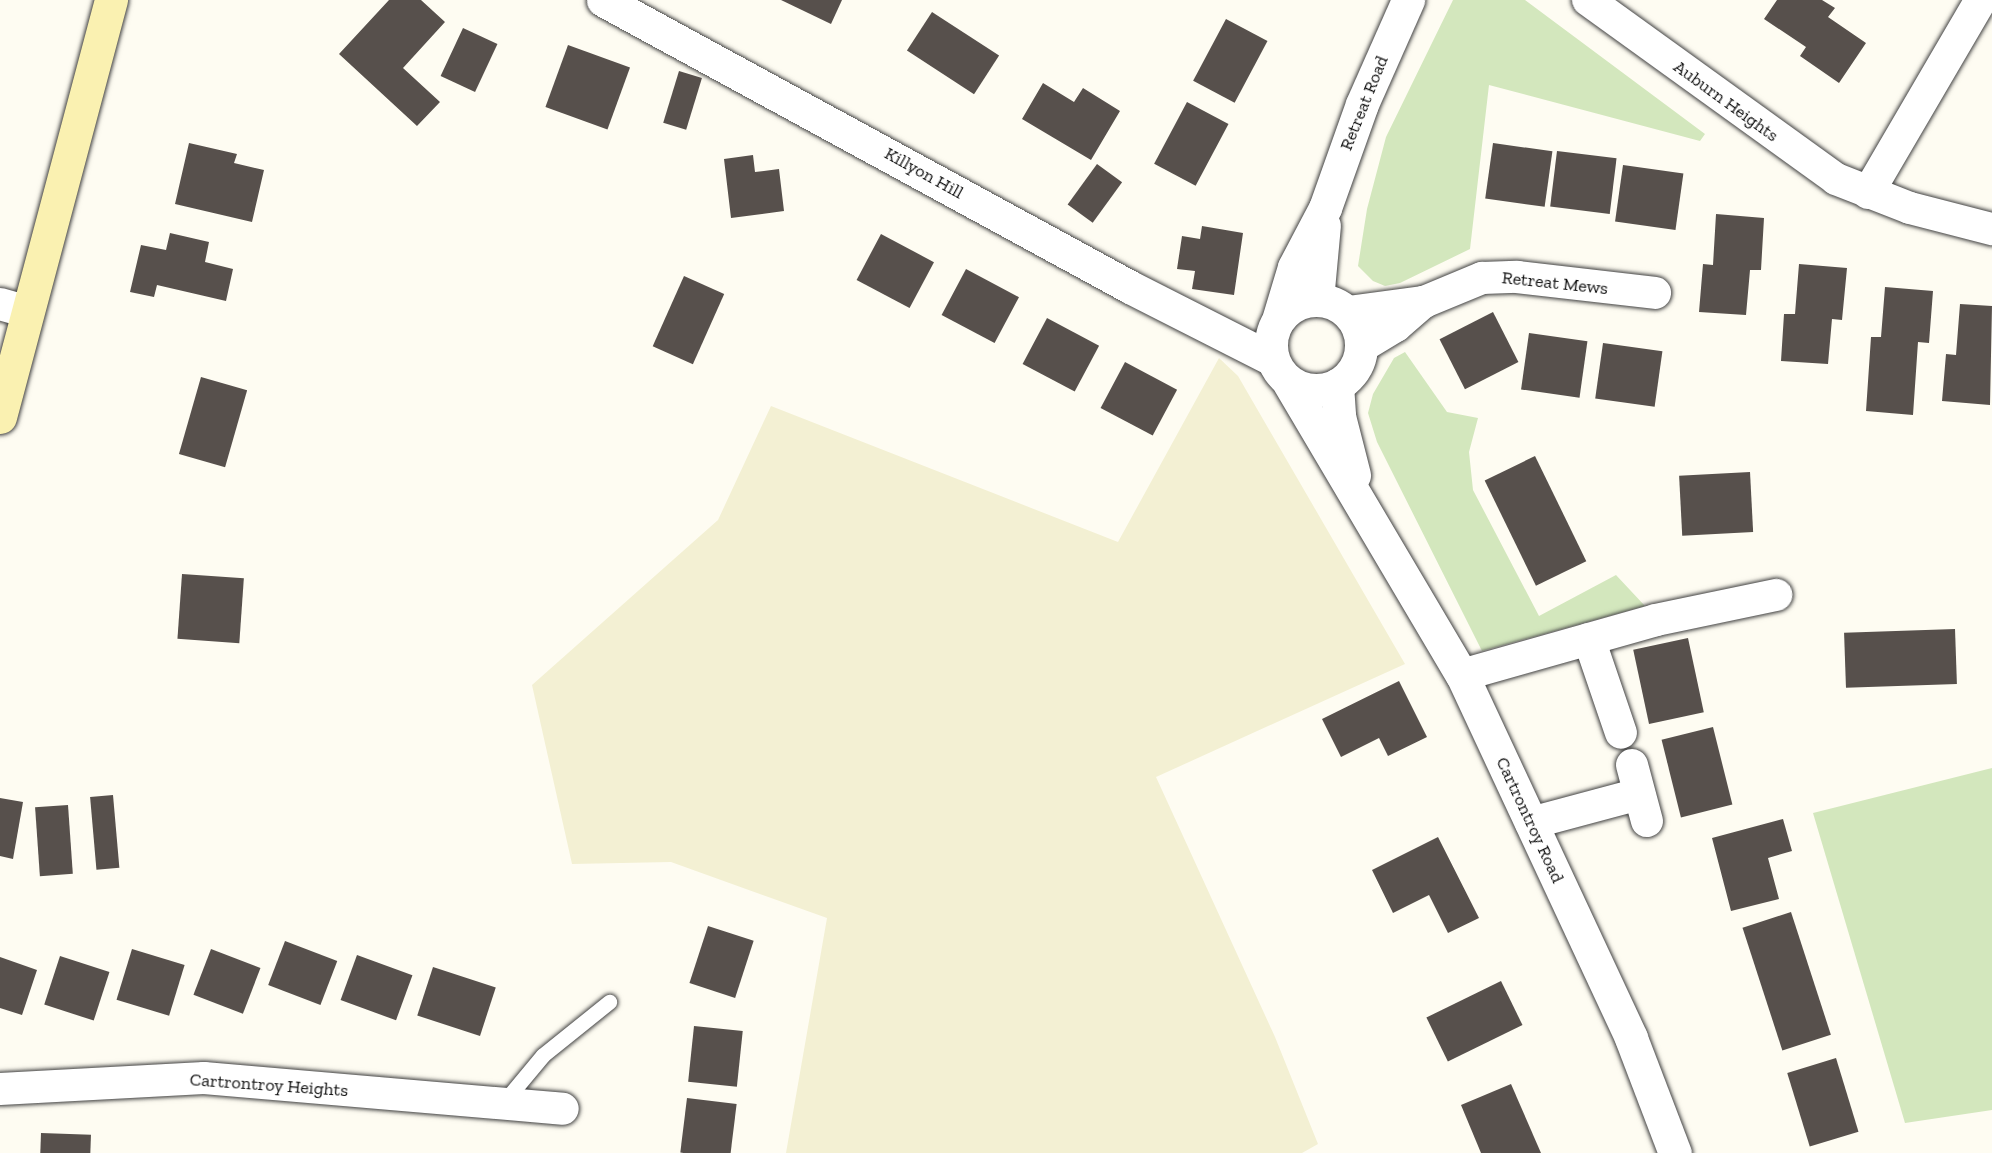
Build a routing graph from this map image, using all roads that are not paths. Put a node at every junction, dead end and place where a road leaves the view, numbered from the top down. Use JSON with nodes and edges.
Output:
{"nodes":[{"id":1,"x":111,"y":0,"type":"edge"},
{"id":2,"x":603,"y":0,"type":"edge"},
{"id":3,"x":1408,"y":0,"type":"edge"},
{"id":4,"x":1588,"y":0,"type":"edge"},
{"id":5,"x":1981,"y":0,"type":"edge"},
{"id":6,"x":1868,"y":193,"type":"junction"},
{"id":7,"x":1325,"y":208,"type":"junction"},
{"id":8,"x":1992,"y":229,"type":"edge"},
{"id":9,"x":1655,"y":293,"type":"dead end"},
{"id":10,"x":1317,"y":300,"type":"junction"},
{"id":11,"x":1424,"y":302,"type":"junction"},
{"id":12,"x":14,"y":308,"type":"edge"},
{"id":13,"x":1348,"y":312,"type":"junction"},
{"id":14,"x":1361,"y":347,"type":"junction"},
{"id":15,"x":1271,"y":348,"type":"junction"},
{"id":16,"x":1337,"y":385,"type":"junction"},
{"id":17,"x":0,"y":417,"type":"edge"},
{"id":18,"x":1360,"y":500,"type":"junction"},
{"id":19,"x":1776,"y":595,"type":"dead end"},
{"id":20,"x":1589,"y":639,"type":"junction"},
{"id":21,"x":1462,"y":675,"type":"junction"},
{"id":22,"x":1621,"y":733,"type":"dead end"},
{"id":23,"x":1640,"y":794,"type":"dead end"},
{"id":24,"x":1531,"y":823,"type":"junction"},
{"id":25,"x":609,"y":1002,"type":"dead end"},
{"id":26,"x":0,"y":1089,"type":"edge"},
{"id":27,"x":502,"y":1103,"type":"junction"},
{"id":28,"x":563,"y":1109,"type":"dead end"},
{"id":29,"x":1675,"y":1153,"type":"edge"}],
"edges":[{"from":1,"to":12,"type":"main road"},
{"from":2,"to":15,"type":"street","name":"Killyon Hill"},
{"from":3,"to":7,"type":"street","name":"Retreat Road"},
{"from":4,"to":6,"type":"street","name":"Auburn Heights"},
{"from":5,"to":6,"type":"street"},
{"from":6,"to":8,"type":"street","name":"Auburn Heights"},
{"from":7,"to":10,"type":"street","name":"Retreat Road"},
{"from":7,"to":15,"type":"street","name":"Retreat Road"},
{"from":9,"to":11,"type":"street","name":"Retreat Mews"},
{"from":10,"to":13,"type":"street"},
{"from":10,"to":15,"type":"street"},
{"from":11,"to":13,"type":"street","name":"Retreat Mews"},
{"from":11,"to":14,"type":"street","name":"Retreat Mews"},
{"from":12,"to":17,"type":"main road"},
{"from":13,"to":14,"type":"street"},
{"from":14,"to":16,"type":"street"},
{"from":15,"to":16,"type":"street"},
{"from":15,"to":18,"type":"street","name":"Cartrontroy Road"},
{"from":16,"to":18,"type":"street","name":"Cartrontroy Road"},
{"from":18,"to":21,"type":"street","name":"Cartrontroy Road"},
{"from":19,"to":20,"type":"street"},
{"from":20,"to":21,"type":"street"},
{"from":20,"to":22,"type":"street"},
{"from":21,"to":24,"type":"street","name":"Cartrontroy Road"},
{"from":23,"to":24,"type":"street"},
{"from":24,"to":29,"type":"street","name":"Cartrontroy Road"},
{"from":25,"to":27,"type":"lane"},
{"from":26,"to":27,"type":"street","name":"Cartrontroy Heights"},
{"from":27,"to":28,"type":"street","name":"Cartrontroy Heights"}]}
